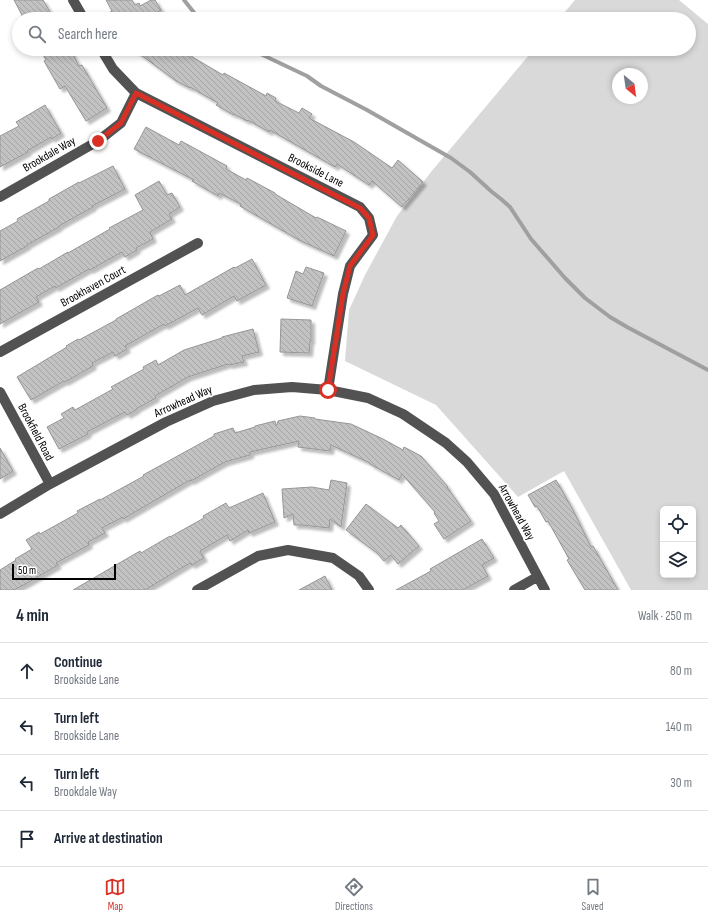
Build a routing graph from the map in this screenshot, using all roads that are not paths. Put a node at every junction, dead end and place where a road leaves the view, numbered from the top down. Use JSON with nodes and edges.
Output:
{"nodes":[{"id":1,"x":73,"y":0,"type":"edge"},
{"id":2,"x":80,"y":12,"type":"edge"},
{"id":3,"x":105,"y":56,"type":"edge"},
{"id":4,"x":136,"y":93,"type":"junction"},
{"id":5,"x":0,"y":196,"type":"edge"},
{"id":6,"x":198,"y":243,"type":"dead end"},
{"id":7,"x":0,"y":352,"type":"edge"},
{"id":8,"x":328,"y":390,"type":"junction"},
{"id":9,"x":0,"y":392,"type":"edge"},
{"id":10,"x":50,"y":484,"type":"junction"},
{"id":11,"x":0,"y":514,"type":"edge"},
{"id":12,"x":537,"y":577,"type":"junction"},
{"id":13,"x":197,"y":590,"type":"edge"},
{"id":14,"x":369,"y":590,"type":"edge"},
{"id":15,"x":514,"y":590,"type":"edge"},
{"id":16,"x":545,"y":590,"type":"edge"}],
"edges":[{"from":1,"to":2,"type":"street"},
{"from":3,"to":4,"type":"street","name":"Brookside Lane"},
{"from":4,"to":5,"type":"street","name":"Brookdale Way"},
{"from":4,"to":8,"type":"street","name":"Brookside Lane"},
{"from":6,"to":7,"type":"street","name":"Brookhaven Court"},
{"from":8,"to":10,"type":"street","name":"Arrowhead Way"},
{"from":8,"to":12,"type":"street","name":"Arrowhead Way"},
{"from":9,"to":10,"type":"street","name":"Brookfield Road"},
{"from":10,"to":11,"type":"street","name":"Arrowhead Way"},
{"from":12,"to":15,"type":"street"},
{"from":12,"to":16,"type":"street","name":"Arrowhead Way"},
{"from":13,"to":14,"type":"street"}]}
